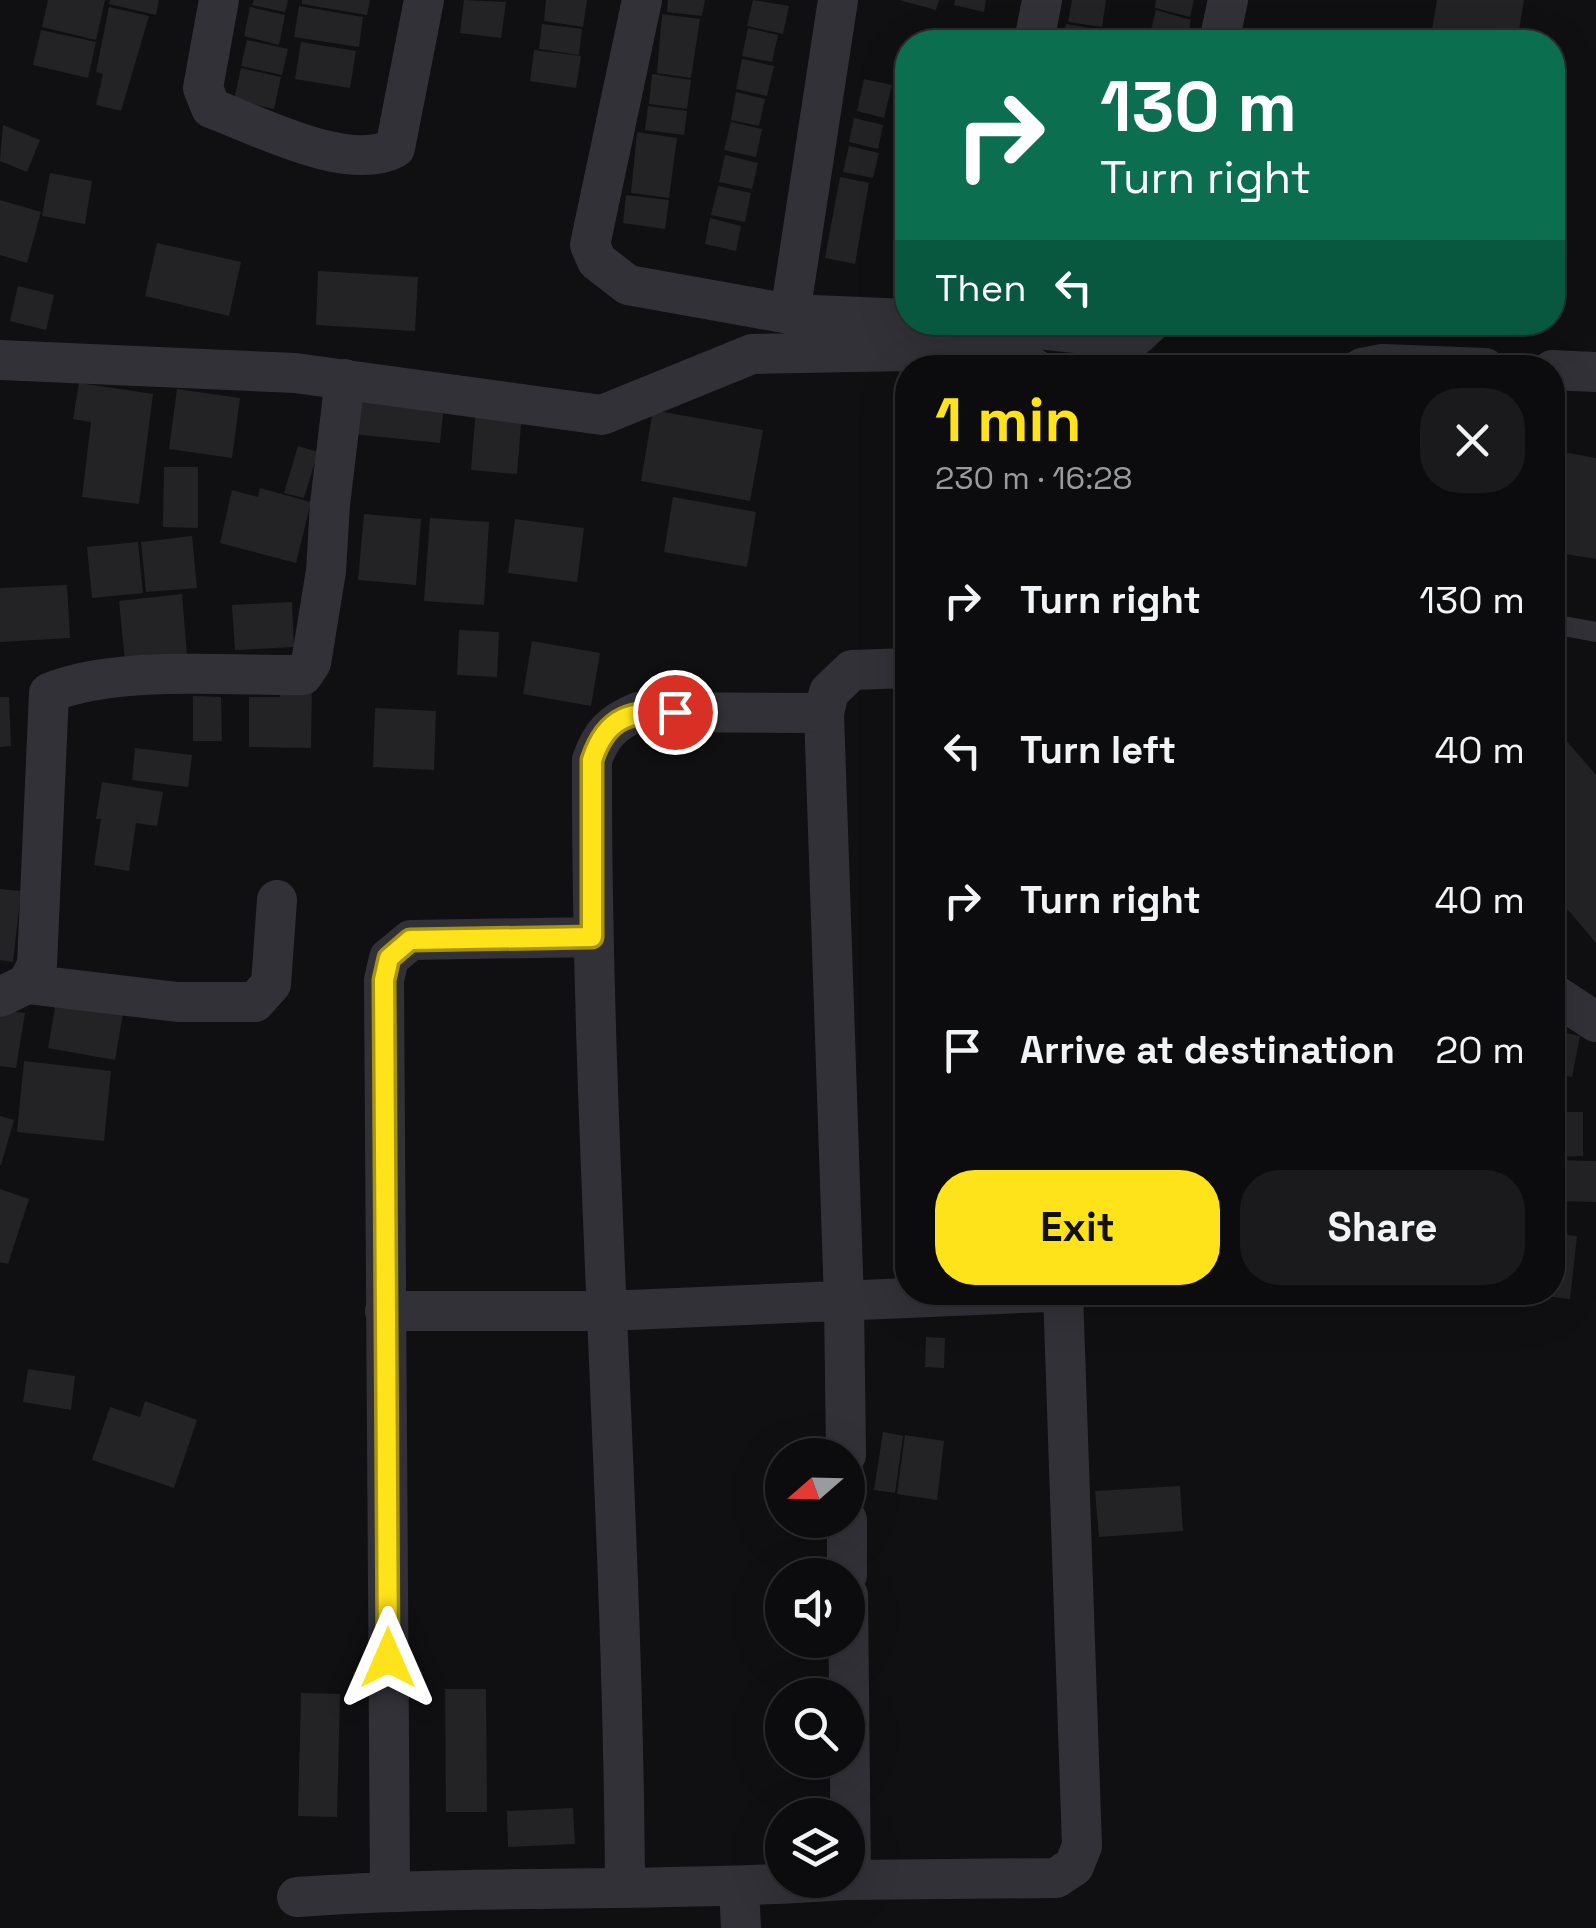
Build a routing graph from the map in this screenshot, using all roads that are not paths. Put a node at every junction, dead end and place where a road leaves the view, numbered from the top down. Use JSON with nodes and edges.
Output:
{"nodes":[{"id":1,"x":219,"y":0,"type":"edge"},
{"id":2,"x":424,"y":0,"type":"edge"},
{"id":3,"x":642,"y":0,"type":"edge"},
{"id":4,"x":838,"y":0,"type":"edge"},
{"id":5,"x":1042,"y":0,"type":"edge"},
{"id":6,"x":1228,"y":0,"type":"edge"},
{"id":7,"x":1036,"y":30,"type":"edge"},
{"id":8,"x":1222,"y":30,"type":"edge"},
{"id":9,"x":790,"y":314,"type":"junction"},
{"id":10,"x":895,"y":319,"type":"edge"},
{"id":11,"x":1096,"y":335,"type":"edge"},
{"id":12,"x":1136,"y":335,"type":"edge"},
{"id":13,"x":943,"y":355,"type":"edge"},
{"id":14,"x":0,"y":360,"type":"edge"},
{"id":15,"x":1565,"y":371,"type":"edge"},
{"id":16,"x":1596,"y":372,"type":"edge"},
{"id":17,"x":345,"y":379,"type":"junction"},
{"id":18,"x":1565,"y":626,"type":"edge"},
{"id":19,"x":1596,"y":632,"type":"edge"},
{"id":20,"x":895,"y":668,"type":"edge"},
{"id":21,"x":824,"y":712,"type":"junction"},
{"id":22,"x":277,"y":900,"type":"dead end"},
{"id":23,"x":592,"y":937,"type":"junction"},
{"id":24,"x":14,"y":991,"type":"edge"},
{"id":25,"x":1565,"y":1002,"type":"edge"},
{"id":26,"x":1596,"y":1022,"type":"edge"},
{"id":27,"x":895,"y":1299,"type":"edge"},
{"id":28,"x":844,"y":1302,"type":"junction"},
{"id":29,"x":1063,"y":1305,"type":"edge"},
{"id":30,"x":385,"y":1311,"type":"junction"},
{"id":31,"x":606,"y":1311,"type":"junction"},
{"id":32,"x":846,"y":1438,"type":"edge"},
{"id":33,"x":848,"y":1658,"type":"edge"},
{"id":34,"x":848,"y":1798,"type":"edge"},
{"id":35,"x":865,"y":1880,"type":"edge"},
{"id":36,"x":765,"y":1886,"type":"edge"},
{"id":37,"x":624,"y":1888,"type":"junction"},
{"id":38,"x":739,"y":1888,"type":"junction"},
{"id":39,"x":390,"y":1890,"type":"junction"},
{"id":40,"x":297,"y":1897,"type":"dead end"},
{"id":41,"x":741,"y":1928,"type":"edge"}],
"edges":[{"from":1,"to":2,"type":"street"},
{"from":3,"to":9,"type":"street"},
{"from":4,"to":9,"type":"street"},
{"from":5,"to":7,"type":"street"},
{"from":6,"to":8,"type":"street"},
{"from":9,"to":10,"type":"street"},
{"from":11,"to":12,"type":"street"},
{"from":13,"to":17,"type":"street"},
{"from":14,"to":17,"type":"street"},
{"from":15,"to":16,"type":"street"},
{"from":17,"to":24,"type":"street"},
{"from":18,"to":19,"type":"lane"},
{"from":20,"to":21,"type":"street"},
{"from":21,"to":23,"type":"street"},
{"from":21,"to":28,"type":"street"},
{"from":22,"to":24,"type":"street"},
{"from":23,"to":30,"type":"street"},
{"from":23,"to":31,"type":"street"},
{"from":25,"to":26,"type":"street"},
{"from":27,"to":28,"type":"street"},
{"from":28,"to":31,"type":"street"},
{"from":28,"to":32,"type":"street"},
{"from":29,"to":35,"type":"street"},
{"from":30,"to":31,"type":"street"},
{"from":30,"to":39,"type":"street"},
{"from":31,"to":37,"type":"street"},
{"from":33,"to":34,"type":"street"},
{"from":36,"to":38,"type":"street"},
{"from":37,"to":38,"type":"street"},
{"from":37,"to":39,"type":"street"},
{"from":38,"to":41,"type":"street"},
{"from":39,"to":40,"type":"street"}]}
